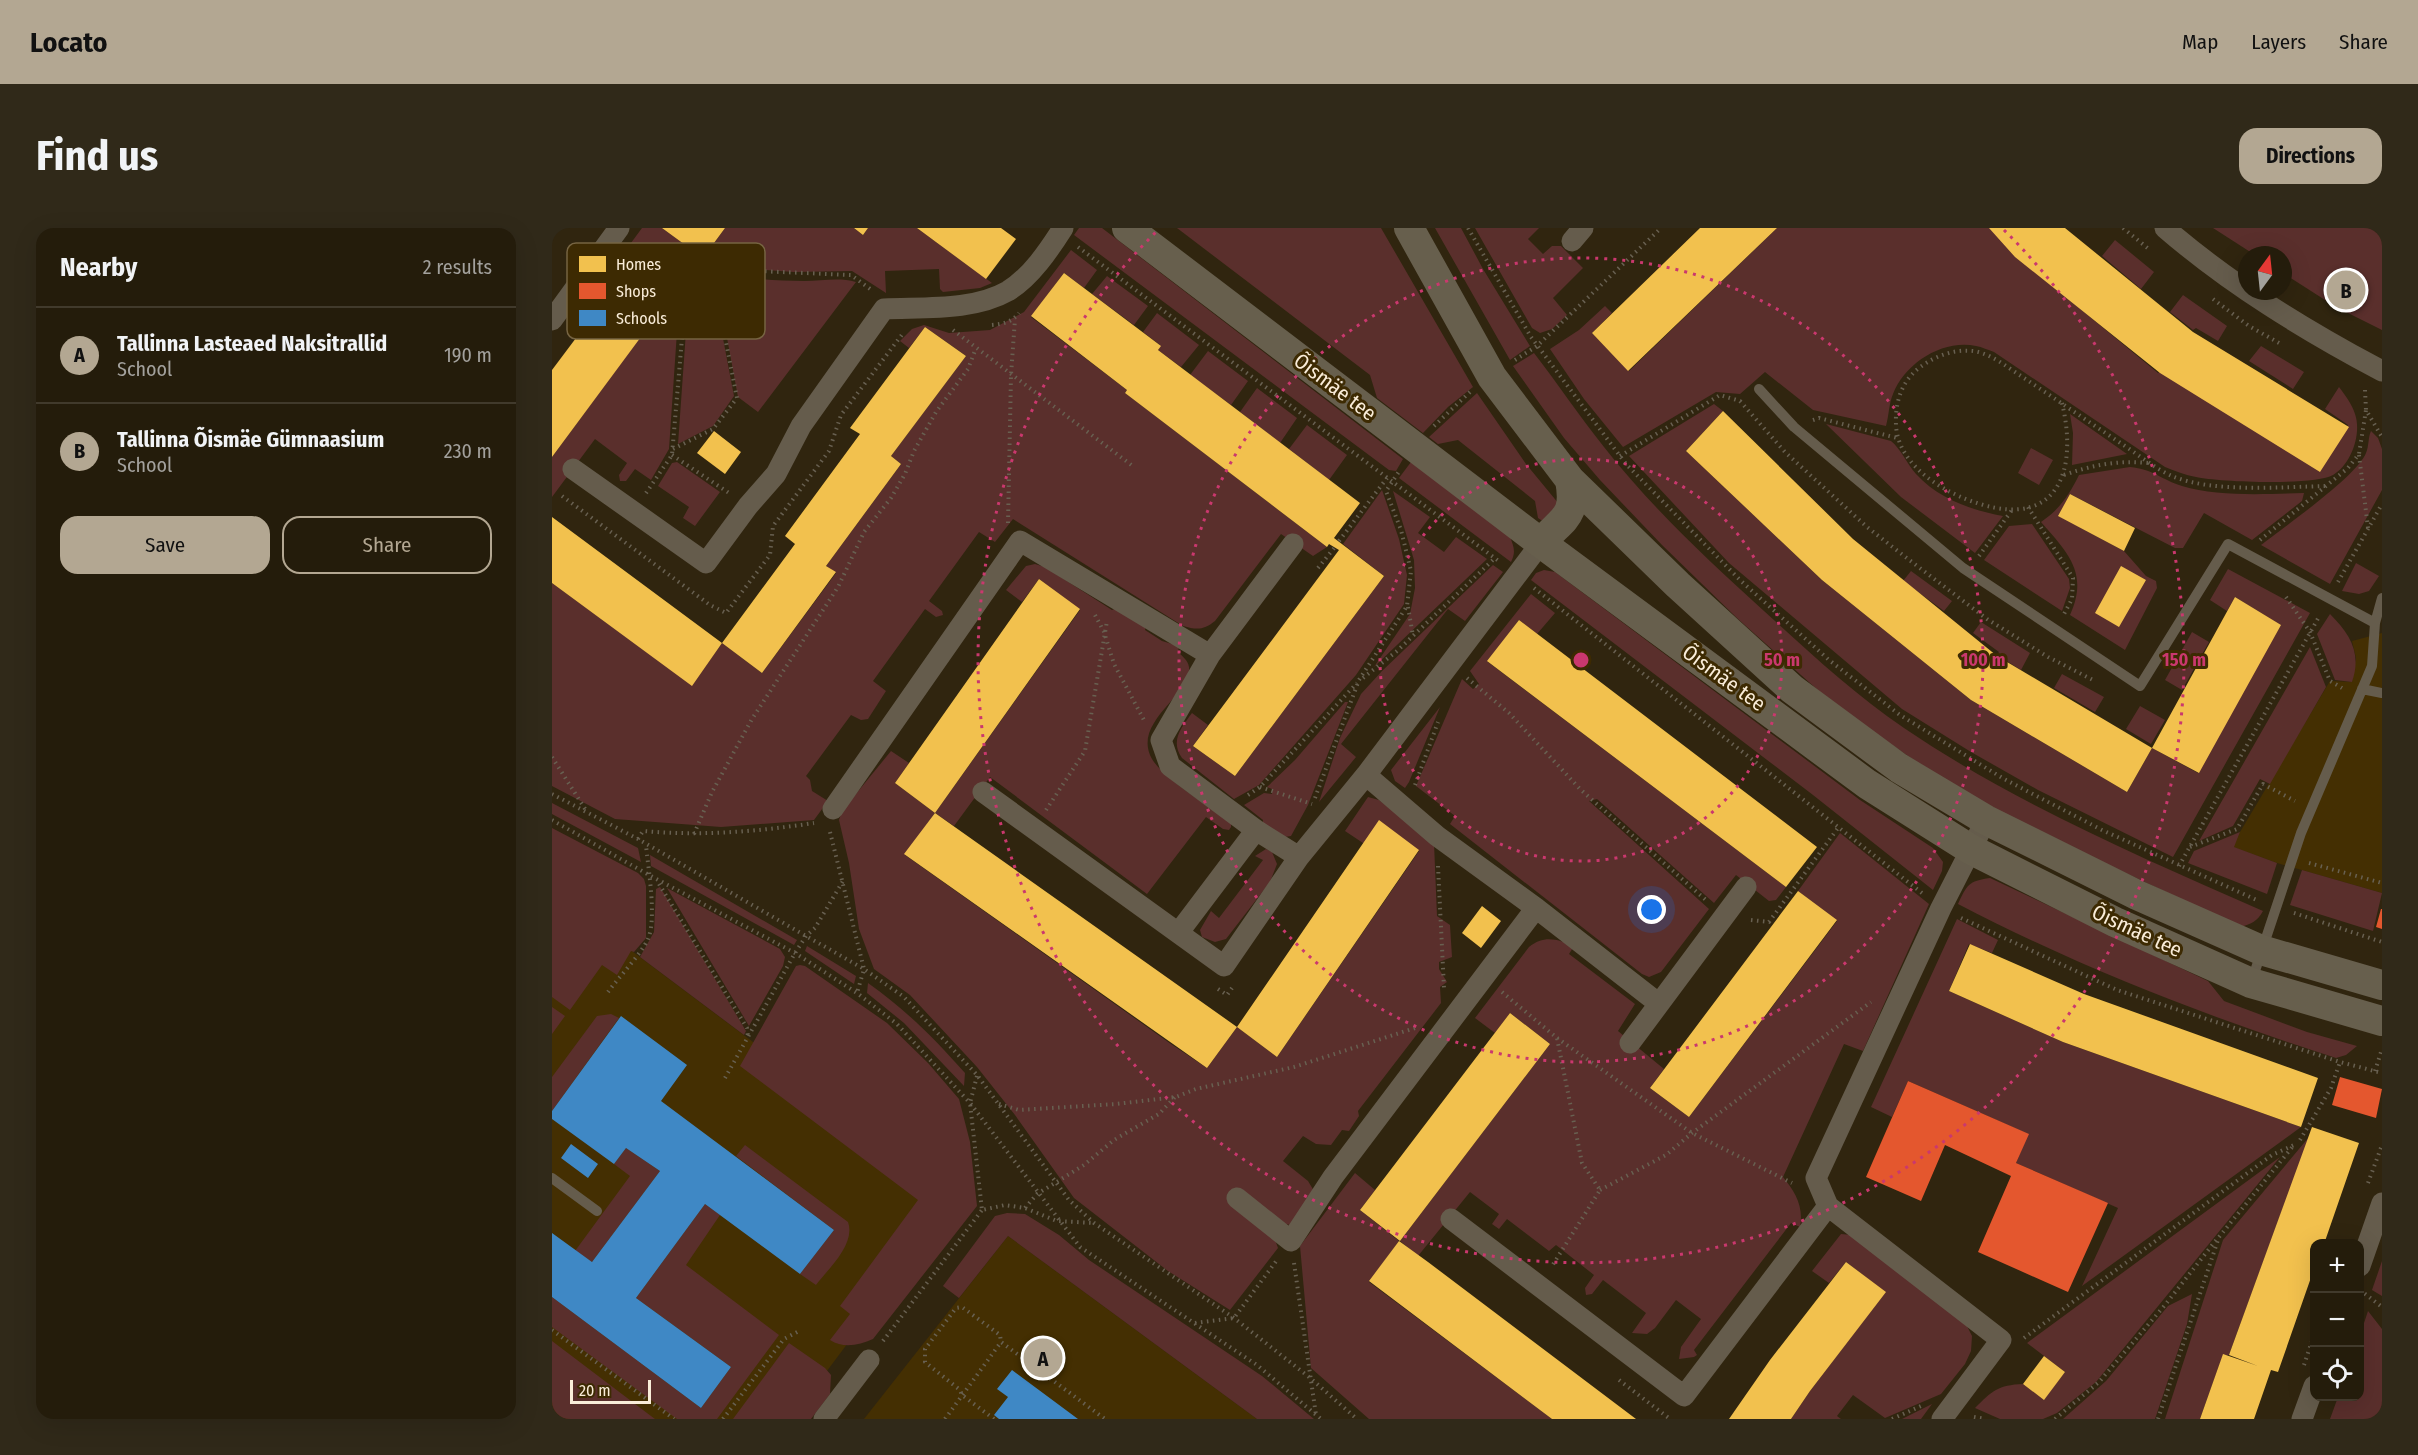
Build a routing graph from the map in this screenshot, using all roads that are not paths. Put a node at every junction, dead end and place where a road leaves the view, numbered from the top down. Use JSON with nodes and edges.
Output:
{"nodes":[{"id":1,"x":619,"y":228,"type":"edge"},
{"id":2,"x":1063,"y":228,"type":"edge"},
{"id":3,"x":1127,"y":228,"type":"edge"},
{"id":4,"x":1409,"y":228,"type":"edge"},
{"id":5,"x":2165,"y":228,"type":"edge"},
{"id":6,"x":608,"y":243,"type":"edge"},
{"id":7,"x":567,"y":299,"type":"edge"},
{"id":8,"x":552,"y":320,"type":"edge"},
{"id":9,"x":2382,"y":371,"type":"edge"},
{"id":10,"x":1759,"y":389,"type":"dead end"},
{"id":11,"x":573,"y":469,"type":"dead end"},
{"id":12,"x":1570,"y":480,"type":"junction"},
{"id":13,"x":1545,"y":538,"type":"junction"},
{"id":14,"x":1293,"y":544,"type":"dead end"},
{"id":15,"x":2382,"y":598,"type":"edge"},
{"id":16,"x":2375,"y":623,"type":"junction"},
{"id":17,"x":1210,"y":655,"type":"junction"},
{"id":18,"x":1792,"y":689,"type":"junction"},
{"id":19,"x":2360,"y":693,"type":"junction"},
{"id":20,"x":2382,"y":693,"type":"edge"},
{"id":21,"x":1366,"y":775,"type":"junction"},
{"id":22,"x":982,"y":792,"type":"dead end"},
{"id":23,"x":830,"y":815,"type":"road end"},
{"id":24,"x":1986,"y":820,"type":"junction"},
{"id":25,"x":1256,"y":830,"type":"junction"},
{"id":26,"x":1970,"y":849,"type":"junction"},
{"id":27,"x":1299,"y":857,"type":"junction"},
{"id":28,"x":1746,"y":887,"type":"dead end"},
{"id":29,"x":1536,"y":908,"type":"junction"},
{"id":30,"x":1179,"y":932,"type":"junction"},
{"id":31,"x":2261,"y":950,"type":"junction"},
{"id":32,"x":2251,"y":983,"type":"junction"},
{"id":33,"x":2382,"y":985,"type":"edge"},
{"id":34,"x":1658,"y":1003,"type":"junction"},
{"id":35,"x":2382,"y":1021,"type":"edge"},
{"id":36,"x":1630,"y":1043,"type":"dead end"},
{"id":37,"x":552,"y":1178,"type":"edge"},
{"id":38,"x":1237,"y":1198,"type":"dead end"},
{"id":39,"x":2382,"y":1203,"type":"edge"},
{"id":40,"x":1828,"y":1206,"type":"junction"},
{"id":41,"x":597,"y":1211,"type":"dead end"},
{"id":42,"x":1451,"y":1219,"type":"dead end"},
{"id":43,"x":2364,"y":1255,"type":"edge"},
{"id":44,"x":869,"y":1360,"type":"road end"},
{"id":45,"x":2310,"y":1397,"type":"edge"},
{"id":46,"x":824,"y":1419,"type":"edge"},
{"id":47,"x":1942,"y":1419,"type":"edge"},
{"id":48,"x":2302,"y":1419,"type":"edge"}],
"edges":[{"from":1,"to":6,"type":"street"},
{"from":2,"to":11,"type":"street"},
{"from":3,"to":13,"type":"main road","name":"Õismäe tee"},
{"from":4,"to":12,"type":"main road","name":"Õismäe tee"},
{"from":5,"to":9,"type":"street"},
{"from":7,"to":8,"type":"street"},
{"from":10,"to":16,"type":"lane"},
{"from":12,"to":13,"type":"main road"},
{"from":12,"to":18,"type":"main road","name":"Õismäe tee"},
{"from":13,"to":18,"type":"main road"},
{"from":13,"to":21,"type":"street"},
{"from":13,"to":26,"type":"main road","name":"Õismäe tee"},
{"from":14,"to":17,"type":"street"},
{"from":15,"to":16,"type":"lane"},
{"from":16,"to":19,"type":"lane"},
{"from":17,"to":23,"type":"street"},
{"from":17,"to":25,"type":"street"},
{"from":18,"to":24,"type":"main road","name":"Õismäe tee"},
{"from":19,"to":20,"type":"lane"},
{"from":19,"to":31,"type":"lane"},
{"from":21,"to":27,"type":"street"},
{"from":21,"to":29,"type":"street"},
{"from":22,"to":30,"type":"street"},
{"from":24,"to":26,"type":"street"},
{"from":24,"to":31,"type":"main road","name":"Õismäe tee"},
{"from":25,"to":27,"type":"street"},
{"from":25,"to":30,"type":"street"},
{"from":26,"to":32,"type":"main road","name":"Õismäe tee"},
{"from":26,"to":40,"type":"street"},
{"from":27,"to":30,"type":"street"},
{"from":28,"to":34,"type":"street"},
{"from":29,"to":34,"type":"street"},
{"from":29,"to":38,"type":"street"},
{"from":31,"to":32,"type":"lane"},
{"from":31,"to":33,"type":"main road","name":"Õismäe tee"},
{"from":32,"to":35,"type":"main road","name":"Õismäe tee"},
{"from":34,"to":36,"type":"street"},
{"from":37,"to":41,"type":"lane"},
{"from":39,"to":43,"type":"street"},
{"from":40,"to":42,"type":"street"},
{"from":40,"to":47,"type":"street"},
{"from":44,"to":46,"type":"street"},
{"from":45,"to":48,"type":"street"}]}
